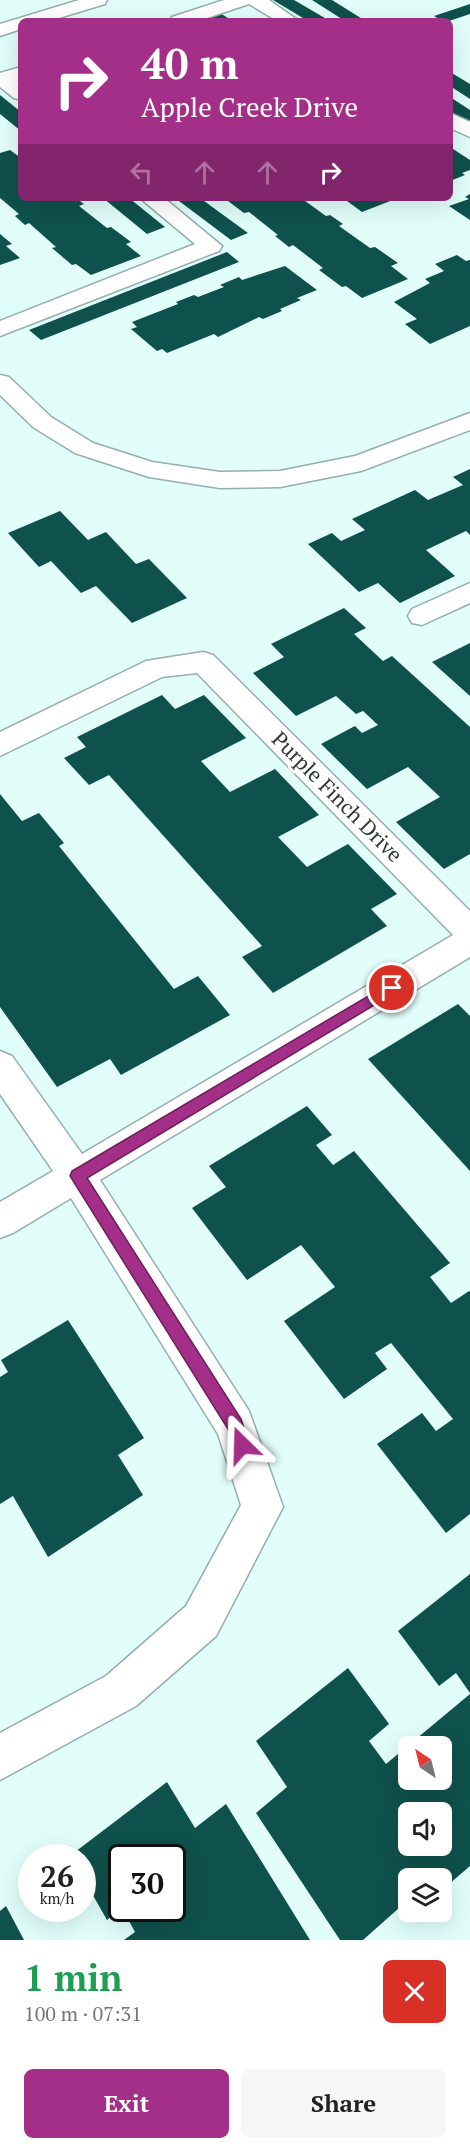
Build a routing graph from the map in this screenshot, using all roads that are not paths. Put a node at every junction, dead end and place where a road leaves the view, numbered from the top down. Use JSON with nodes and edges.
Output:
{"nodes":[{"id":1,"x":98,"y":0,"type":"edge"},
{"id":2,"x":243,"y":0,"type":"edge"},
{"id":3,"x":256,"y":0,"type":"edge"},
{"id":4,"x":39,"y":18,"type":"edge"},
{"id":5,"x":188,"y":18,"type":"edge"},
{"id":6,"x":285,"y":18,"type":"edge"},
{"id":7,"x":18,"y":24,"type":"edge"},
{"id":8,"x":0,"y":30,"type":"edge"},
{"id":9,"x":18,"y":74,"type":"edge"},
{"id":10,"x":18,"y":92,"type":"edge"},
{"id":11,"x":453,"y":120,"type":"edge"},
{"id":12,"x":470,"y":131,"type":"edge"},
{"id":13,"x":156,"y":201,"type":"edge"},
{"id":14,"x":0,"y":329,"type":"edge"},
{"id":15,"x":0,"y":382,"type":"edge"},
{"id":16,"x":470,"y":421,"type":"edge"},
{"id":17,"x":470,"y":592,"type":"edge"},
{"id":18,"x":422,"y":616,"type":"dead end"},
{"id":19,"x":0,"y":745,"type":"edge"},
{"id":20,"x":470,"y":932,"type":"edge"},
{"id":21,"x":470,"y":941,"type":"edge"},
{"id":22,"x":0,"y":1066,"type":"edge"},
{"id":23,"x":77,"y":1176,"type":"junction"},
{"id":24,"x":0,"y":1221,"type":"edge"},
{"id":25,"x":0,"y":1758,"type":"edge"}],
"edges":[{"from":1,"to":4,"type":"street"},
{"from":2,"to":5,"type":"street"},
{"from":3,"to":6,"type":"street"},
{"from":7,"to":8,"type":"street"},
{"from":9,"to":10,"type":"street"},
{"from":11,"to":12,"type":"street"},
{"from":13,"to":14,"type":"street"},
{"from":15,"to":16,"type":"street"},
{"from":17,"to":18,"type":"street"},
{"from":19,"to":20,"type":"street","name":"Purple Finch Drive"},
{"from":21,"to":23,"type":"street"},
{"from":22,"to":23,"type":"street"},
{"from":23,"to":24,"type":"street"},
{"from":23,"to":25,"type":"street"}]}
